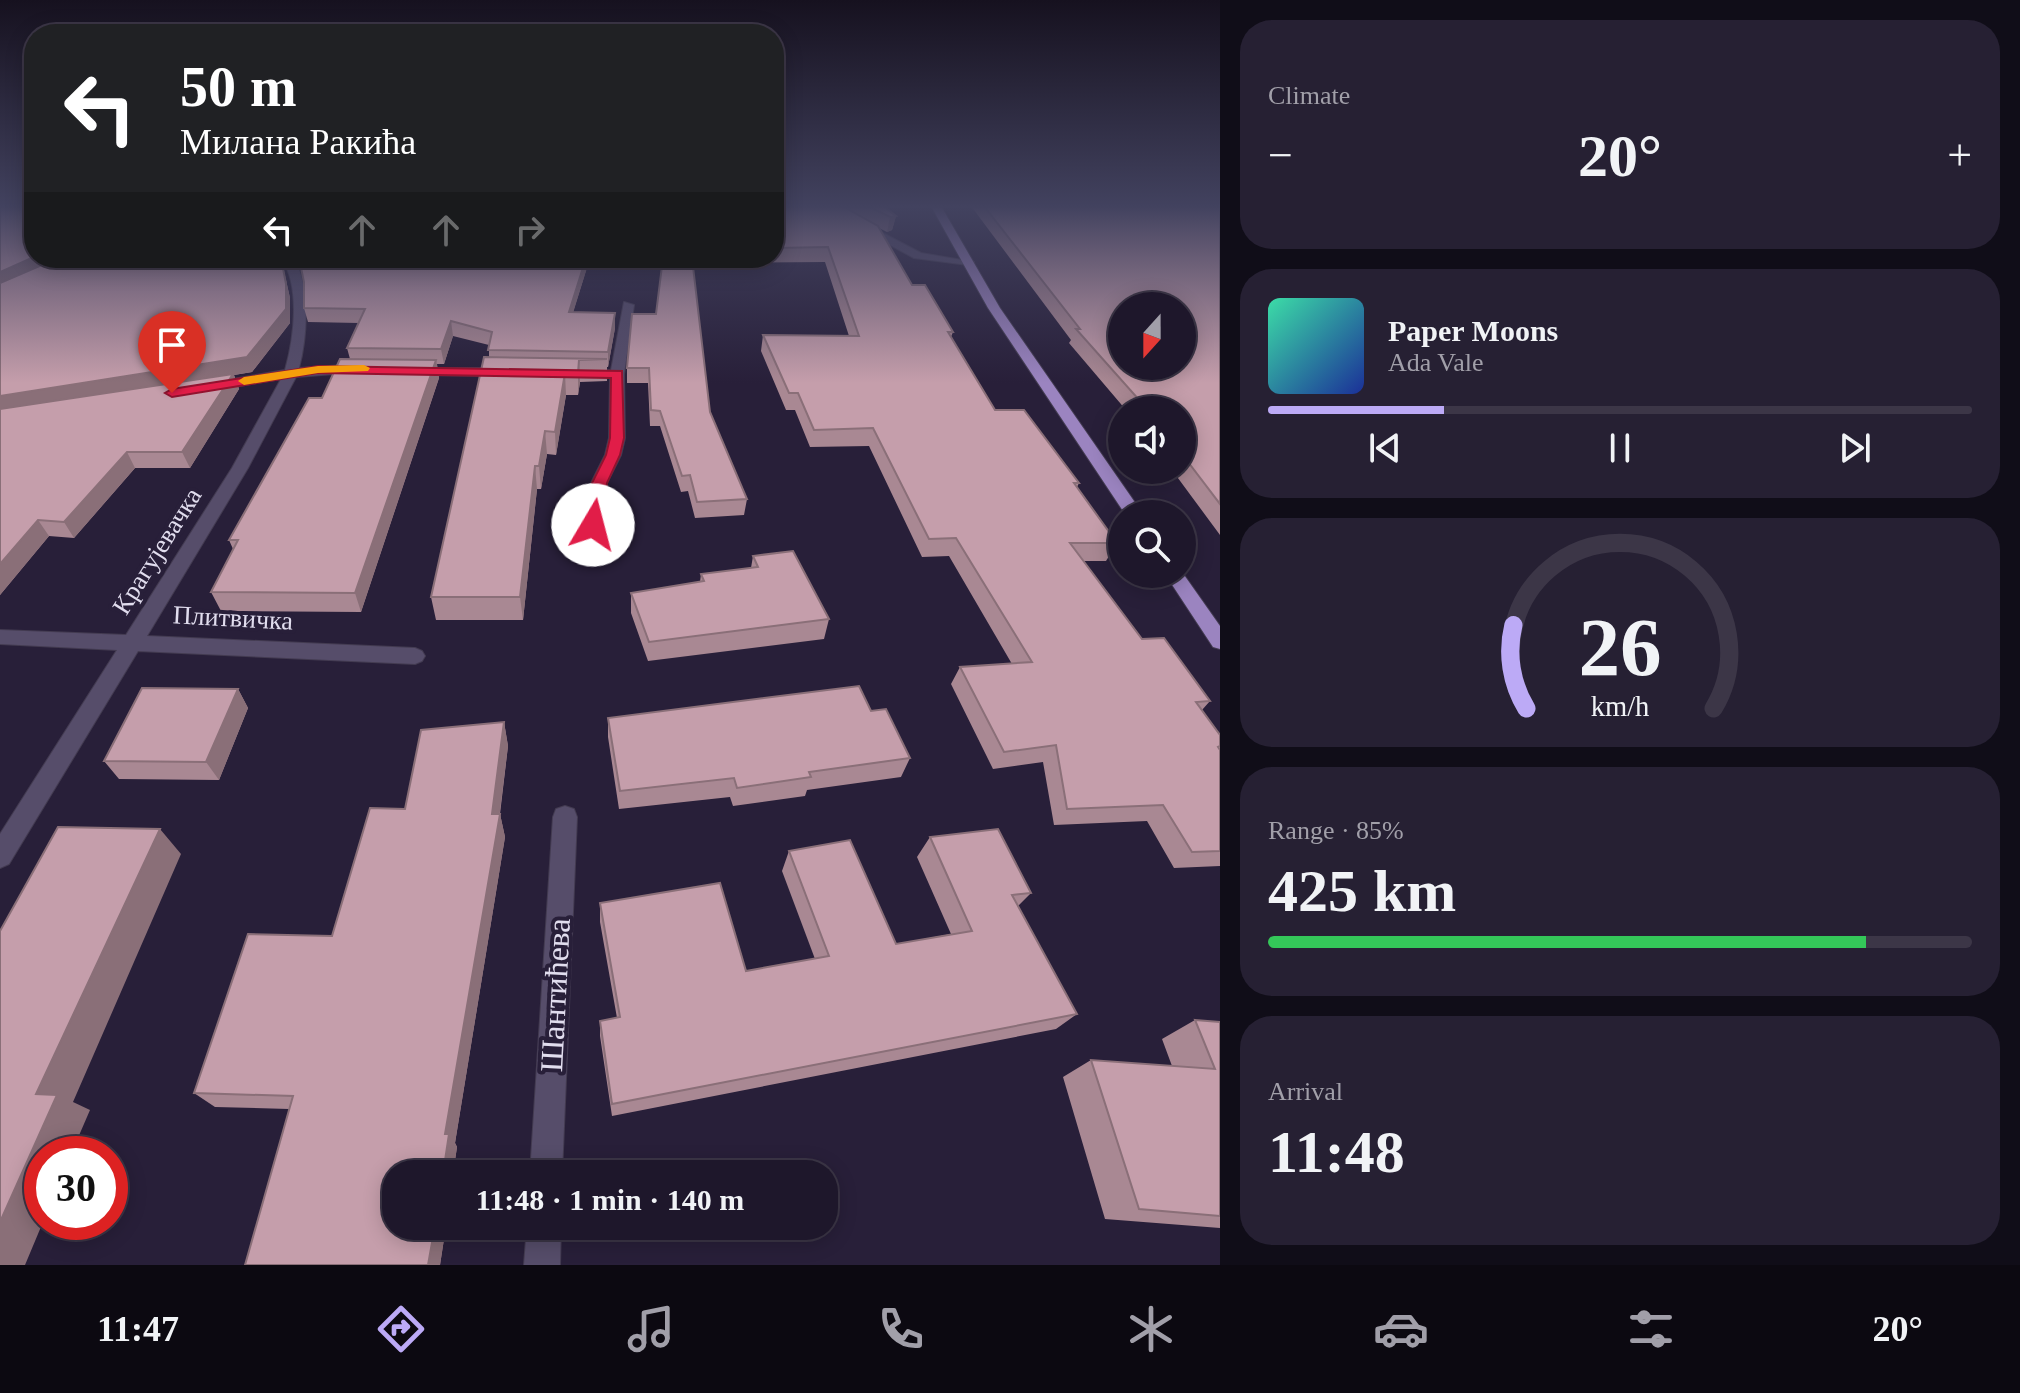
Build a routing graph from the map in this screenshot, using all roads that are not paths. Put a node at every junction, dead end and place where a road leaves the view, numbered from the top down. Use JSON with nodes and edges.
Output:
{"nodes":[{"id":1,"x":970,"y":265,"type":"edge"},
{"id":2,"x":292,"y":268,"type":"edge"},
{"id":3,"x":628,"y":305,"type":"dead end"},
{"id":4,"x":370,"y":369,"type":"edge"},
{"id":5,"x":395,"y":370,"type":"edge"},
{"id":6,"x":291,"y":373,"type":"junction"},
{"id":7,"x":528,"y":373,"type":"edge"},
{"id":8,"x":558,"y":373,"type":"edge"},
{"id":9,"x":617,"y":374,"type":"junction"},
{"id":10,"x":200,"y":388,"type":"edge"},
{"id":11,"x":1124,"y":500,"type":"edge"},
{"id":12,"x":593,"y":525,"type":"dead end"},
{"id":13,"x":1183,"y":588,"type":"edge"},
{"id":14,"x":0,"y":637,"type":"edge"},
{"id":15,"x":132,"y":641,"type":"junction"},
{"id":16,"x":1220,"y":642,"type":"edge"},
{"id":17,"x":415,"y":656,"type":"dead end"},
{"id":18,"x":565,"y":817,"type":"dead end"},
{"id":19,"x":0,"y":856,"type":"edge"},
{"id":20,"x":547,"y":1160,"type":"edge"},
{"id":21,"x":543,"y":1240,"type":"edge"},
{"id":22,"x":542,"y":1265,"type":"edge"}],
"edges":[{"from":1,"to":11,"type":"main road"},
{"from":2,"to":6,"type":"street","name":"Крагујевачка"},
{"from":3,"to":9,"type":"street"},
{"from":4,"to":6,"type":"street"},
{"from":5,"to":7,"type":"street"},
{"from":6,"to":10,"type":"street"},
{"from":6,"to":15,"type":"street","name":"Крагујевачка"},
{"from":8,"to":9,"type":"street"},
{"from":9,"to":12,"type":"street"},
{"from":13,"to":16,"type":"main road"},
{"from":14,"to":15,"type":"street","name":"Плитвичка"},
{"from":15,"to":17,"type":"street","name":"Плитвичка"},
{"from":15,"to":19,"type":"street","name":"Крагујевачка"},
{"from":18,"to":20,"type":"street","name":"Шантићева"},
{"from":21,"to":22,"type":"street"}]}
